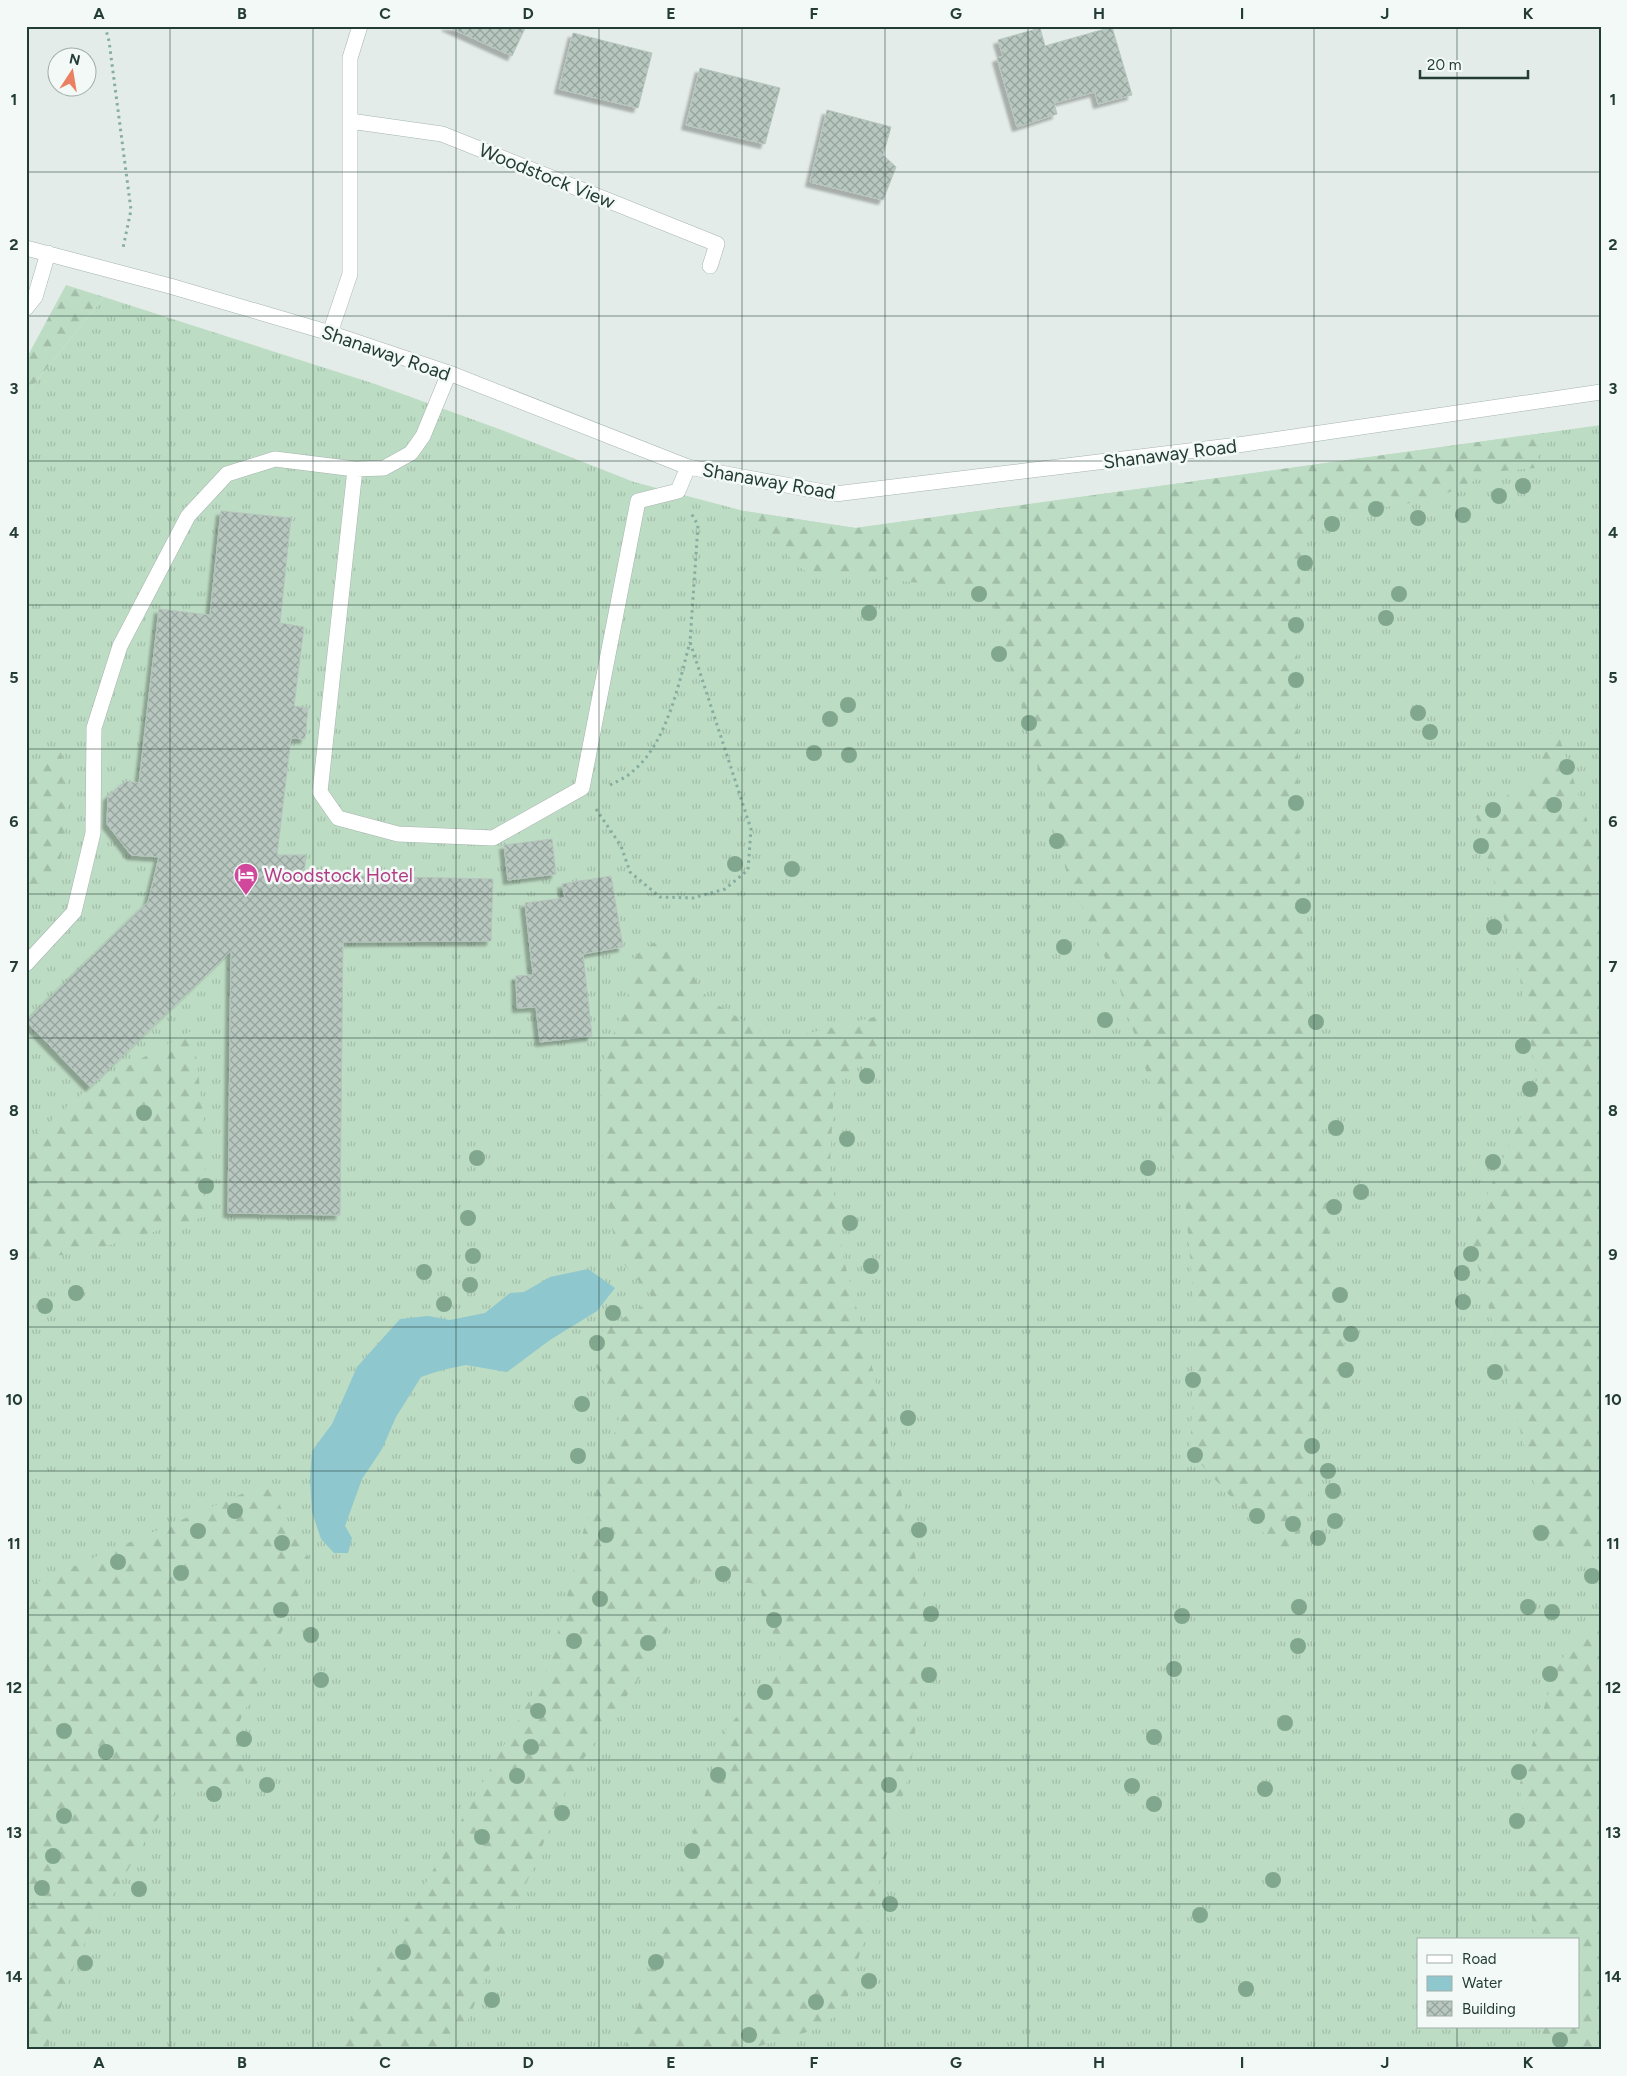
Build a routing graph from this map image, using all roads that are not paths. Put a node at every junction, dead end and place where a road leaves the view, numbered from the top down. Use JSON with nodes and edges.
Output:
{"nodes":[{"id":1,"x":360,"y":26,"type":"edge"},
{"id":2,"x":350,"y":121,"type":"junction"},
{"id":3,"x":26,"y":248,"type":"edge"},
{"id":4,"x":48,"y":253,"type":"junction"},
{"id":5,"x":710,"y":266,"type":"dead end"},
{"id":6,"x":26,"y":308,"type":"edge"},
{"id":7,"x":330,"y":333,"type":"junction"},
{"id":8,"x":449,"y":373,"type":"junction"},
{"id":9,"x":1601,"y":392,"type":"edge"},
{"id":10,"x":688,"y":467,"type":"junction"},
{"id":11,"x":355,"y":468,"type":"junction"},
{"id":12,"x":26,"y":964,"type":"edge"}],
"edges":[{"from":1,"to":2,"type":"street"},
{"from":2,"to":5,"type":"street","name":"Woodstock View"},
{"from":2,"to":7,"type":"street"},
{"from":3,"to":4,"type":"street","name":"Shanaway Road"},
{"from":4,"to":6,"type":"street"},
{"from":4,"to":7,"type":"street","name":"Shanaway Road"},
{"from":7,"to":8,"type":"street","name":"Shanaway Road"},
{"from":8,"to":10,"type":"street","name":"Shanaway Road"},
{"from":8,"to":11,"type":"street"},
{"from":9,"to":10,"type":"street","name":"Shanaway Road"},
{"from":10,"to":11,"type":"street"},
{"from":11,"to":12,"type":"street"}]}
